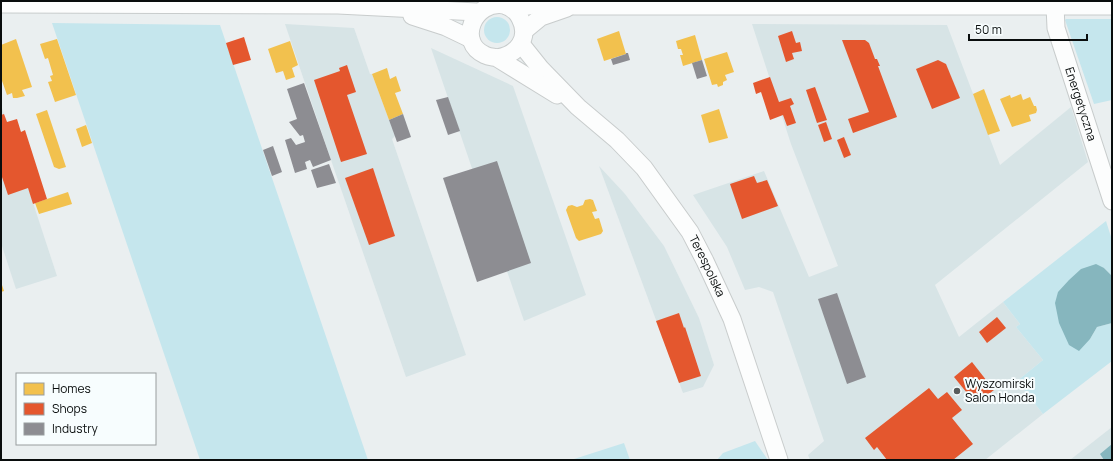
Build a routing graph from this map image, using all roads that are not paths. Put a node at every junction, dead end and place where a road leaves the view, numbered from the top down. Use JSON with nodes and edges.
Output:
{"nodes":[{"id":1,"x":338,"y":3,"type":"edge"},
{"id":2,"x":1,"y":4,"type":"edge"},
{"id":3,"x":836,"y":4,"type":"edge"},
{"id":4,"x":575,"y":6,"type":"junction"},
{"id":5,"x":1055,"y":6,"type":"junction"},
{"id":6,"x":1112,"y":6,"type":"edge"},
{"id":7,"x":388,"y":9,"type":"junction"},
{"id":8,"x":512,"y":9,"type":"junction"},
{"id":9,"x":477,"y":12,"type":"junction"},
{"id":10,"x":471,"y":38,"type":"junction"},
{"id":11,"x":522,"y":38,"type":"junction"},
{"id":12,"x":497,"y":58,"type":"junction"},
{"id":13,"x":578,"y":107,"type":"junction"},
{"id":14,"x":1112,"y":201,"type":"edge"},
{"id":15,"x":779,"y":460,"type":"edge"}],
"edges":[{"from":1,"to":2,"type":"street"},
{"from":1,"to":7,"type":"street"},
{"from":3,"to":4,"type":"street"},
{"from":3,"to":5,"type":"street"},
{"from":4,"to":8,"type":"street"},
{"from":4,"to":11,"type":"street"},
{"from":5,"to":6,"type":"street"},
{"from":5,"to":14,"type":"street","name":"Energetyczna"},
{"from":7,"to":9,"type":"street"},
{"from":7,"to":10,"type":"street"},
{"from":8,"to":9,"type":"street"},
{"from":8,"to":11,"type":"street"},
{"from":9,"to":10,"type":"street"},
{"from":10,"to":12,"type":"street"},
{"from":11,"to":12,"type":"street"},
{"from":11,"to":13,"type":"street","name":"Terespolska"},
{"from":12,"to":13,"type":"street","name":"Terespolska"},
{"from":13,"to":15,"type":"street","name":"Terespolska"}]}
